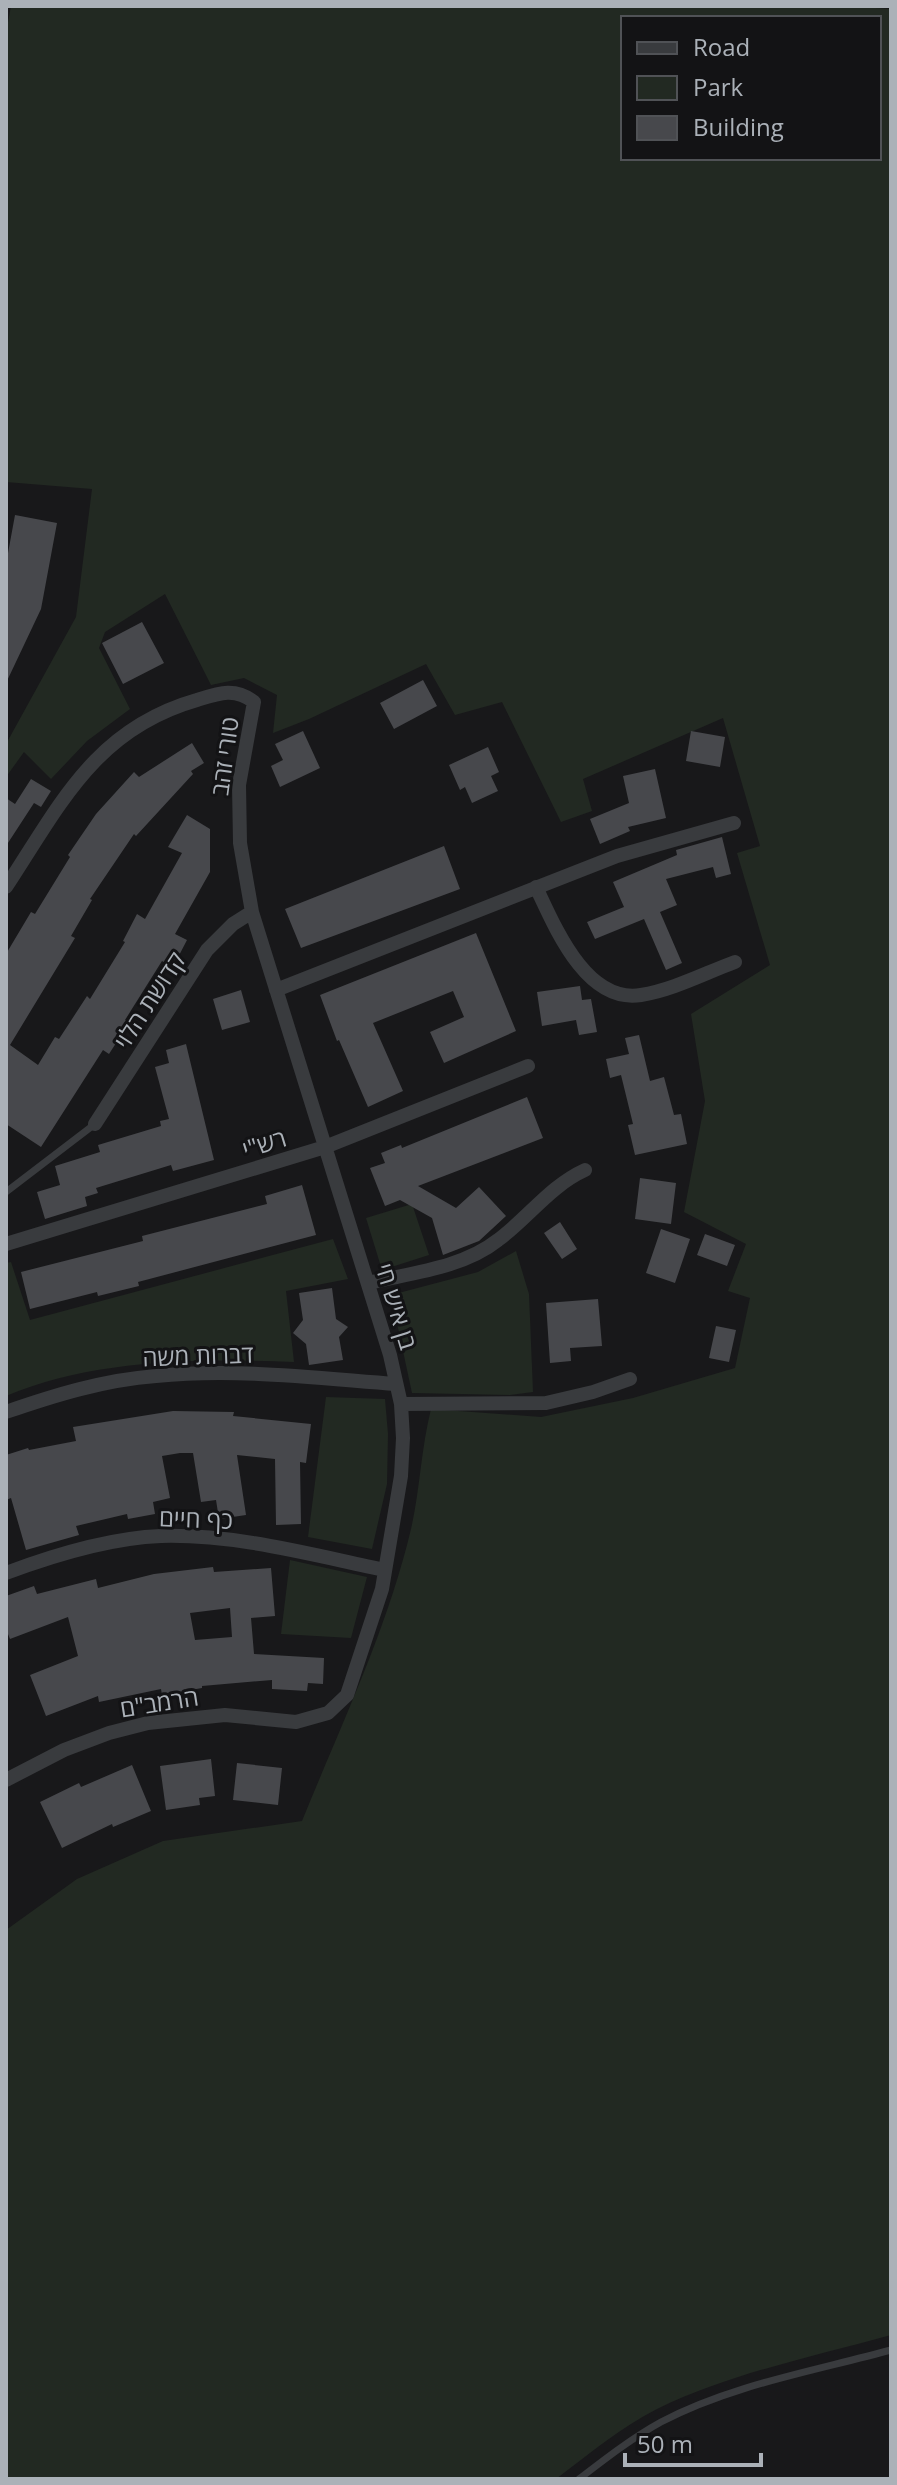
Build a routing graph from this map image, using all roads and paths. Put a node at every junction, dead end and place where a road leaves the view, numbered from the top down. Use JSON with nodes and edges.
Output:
{"nodes":[{"id":1,"x":734,"y":823,"type":"dead end"},
{"id":2,"x":6,"y":887,"type":"edge"},
{"id":3,"x":536,"y":887,"type":"junction"},
{"id":4,"x":252,"y":912,"type":"junction"},
{"id":5,"x":735,"y":962,"type":"dead end"},
{"id":6,"x":276,"y":990,"type":"junction"},
{"id":7,"x":528,"y":1066,"type":"dead end"},
{"id":8,"x":95,"y":1124,"type":"joint"},
{"id":9,"x":325,"y":1147,"type":"junction"},
{"id":10,"x":585,"y":1170,"type":"dead end"},
{"id":11,"x":6,"y":1192,"type":"edge"},
{"id":12,"x":6,"y":1244,"type":"edge"},
{"id":13,"x":368,"y":1283,"type":"junction"},
{"id":14,"x":630,"y":1379,"type":"dead end"},
{"id":15,"x":396,"y":1384,"type":"junction"},
{"id":16,"x":401,"y":1404,"type":"junction"},
{"id":17,"x":6,"y":1412,"type":"edge"},
{"id":18,"x":385,"y":1570,"type":"junction"},
{"id":19,"x":6,"y":1573,"type":"edge"},
{"id":20,"x":328,"y":1713,"type":"joint"},
{"id":21,"x":6,"y":1780,"type":"edge"},
{"id":22,"x":891,"y":2350,"type":"edge"},
{"id":23,"x":579,"y":2479,"type":"edge"}],
"edges":[{"from":1,"to":3,"type":"street"},
{"from":2,"to":4,"type":"street","name":"טורי זהב"},
{"from":3,"to":5,"type":"street"},
{"from":3,"to":6,"type":"street"},
{"from":4,"to":6,"type":"street","name":"בן איש חי"},
{"from":4,"to":8,"type":"street","name":"קדושת הלוי"},
{"from":6,"to":9,"type":"street","name":"בן איש חי"},
{"from":7,"to":9,"type":"street","name":"רש\"י"},
{"from":8,"to":11,"type":"lane"},
{"from":9,"to":12,"type":"street","name":"רש\"י"},
{"from":9,"to":13,"type":"street","name":"בן איש חי"},
{"from":10,"to":13,"type":"street"},
{"from":13,"to":15,"type":"street","name":"בן איש חי"},
{"from":14,"to":16,"type":"street"},
{"from":15,"to":16,"type":"street","name":"בן איש חי"},
{"from":15,"to":17,"type":"street","name":"דברות משה"},
{"from":16,"to":18,"type":"street","name":"בן איש חי"},
{"from":18,"to":19,"type":"street","name":"כף חיים"},
{"from":18,"to":20,"type":"street","name":"בן איש חי"},
{"from":20,"to":21,"type":"street","name":"הרמב\"ם"},
{"from":22,"to":23,"type":"lane"}]}
